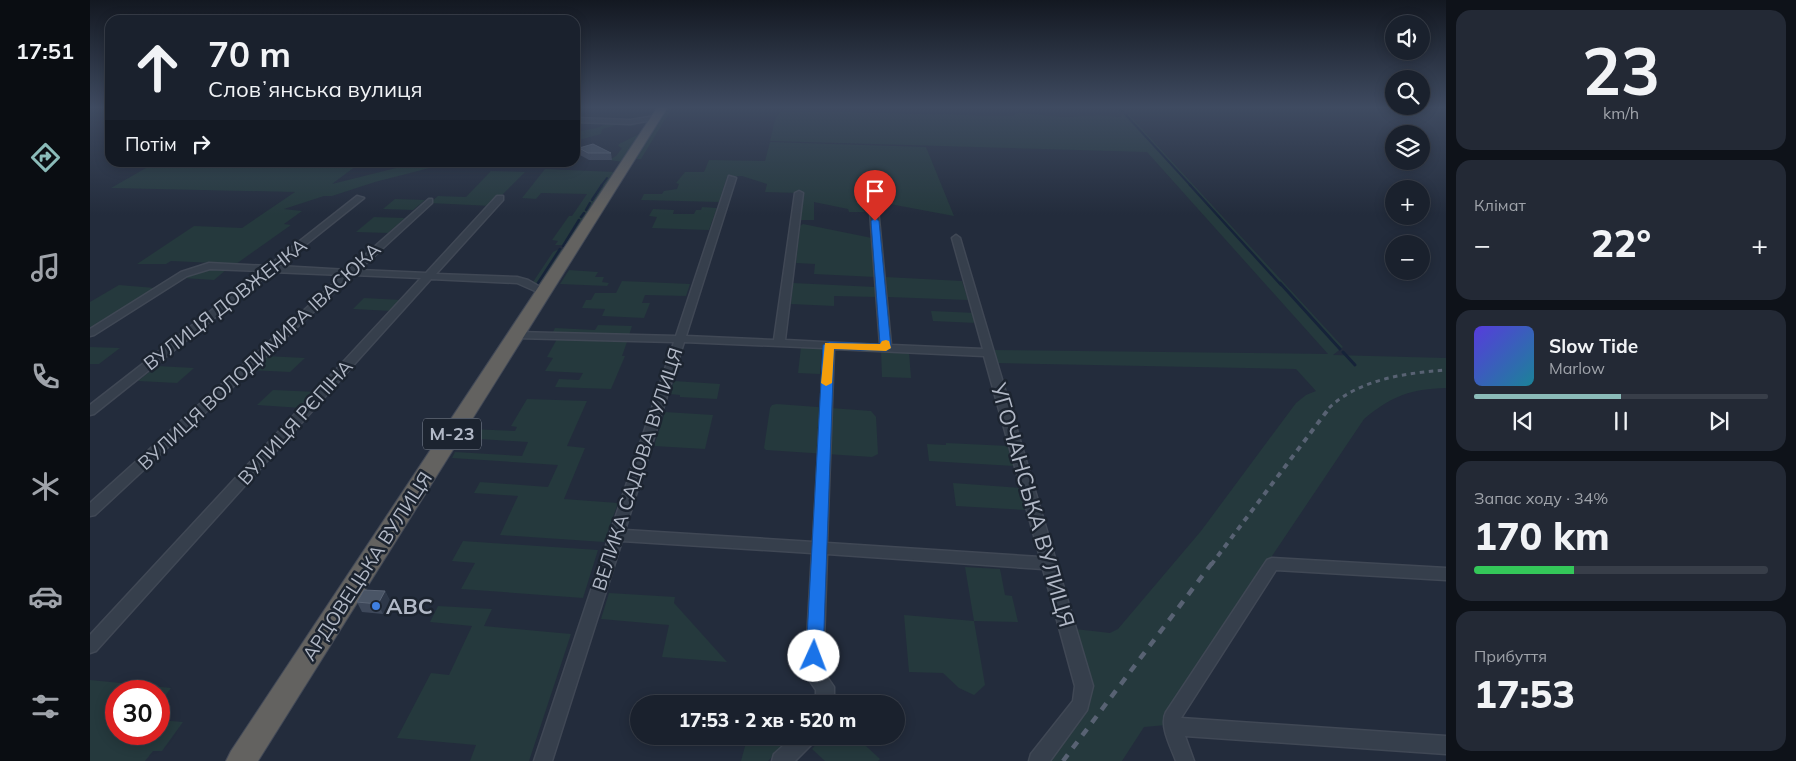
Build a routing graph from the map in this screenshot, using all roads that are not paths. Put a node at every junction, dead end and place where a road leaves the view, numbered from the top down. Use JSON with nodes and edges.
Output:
{"nodes":[{"id":1,"x":640,"y":144,"type":"edge"},
{"id":2,"x":732,"y":178,"type":"dead end"},
{"id":3,"x":799,"y":193,"type":"dead end"},
{"id":4,"x":360,"y":198,"type":"dead end"},
{"id":5,"x":500,"y":198,"type":"dead end"},
{"id":6,"x":872,"y":198,"type":"dead end"},
{"id":7,"x":429,"y":200,"type":"dead end"},
{"id":8,"x":956,"y":238,"type":"dead end"},
{"id":9,"x":270,"y":268,"type":"junction"},
{"id":10,"x":350,"y":272,"type":"junction"},
{"id":11,"x":429,"y":276,"type":"junction"},
{"id":12,"x":544,"y":292,"type":"junction"},
{"id":13,"x":90,"y":333,"type":"edge"},
{"id":14,"x":516,"y":334,"type":"junction"},
{"id":15,"x":679,"y":340,"type":"junction"},
{"id":16,"x":779,"y":343,"type":"junction"},
{"id":17,"x":829,"y":345,"type":"junction"},
{"id":18,"x":886,"y":348,"type":"junction"},
{"id":19,"x":990,"y":353,"type":"junction"},
{"id":20,"x":90,"y":410,"type":"edge"},
{"id":21,"x":90,"y":511,"type":"edge"},
{"id":22,"x":615,"y":535,"type":"junction"},
{"id":23,"x":818,"y":548,"type":"junction"},
{"id":24,"x":1049,"y":563,"type":"junction"},
{"id":25,"x":1446,"y":574,"type":"edge"},
{"id":26,"x":90,"y":646,"type":"edge"},
{"id":27,"x":825,"y":695,"type":"edge"},
{"id":28,"x":1174,"y":730,"type":"junction"},
{"id":29,"x":798,"y":745,"type":"edge"},
{"id":30,"x":1446,"y":745,"type":"edge"},
{"id":31,"x":241,"y":761,"type":"edge"},
{"id":32,"x":543,"y":761,"type":"edge"},
{"id":33,"x":781,"y":761,"type":"edge"},
{"id":34,"x":1038,"y":761,"type":"edge"},
{"id":35,"x":1185,"y":761,"type":"edge"}],
"edges":[{"from":1,"to":12,"type":"highway","name":"АРДОВЕЦЬКА ВУЛИЦЯ","number":"М-23"},
{"from":2,"to":15,"type":"street","name":"ВЕЛИКА САДОВА ВУЛИЦЯ"},
{"from":3,"to":16,"type":"street"},
{"from":4,"to":9,"type":"street","name":"ВУЛИЦЯ ДОВЖЕНКА"},
{"from":5,"to":11,"type":"street","name":"ВУЛИЦЯ РЄПІНА"},
{"from":6,"to":18,"type":"street"},
{"from":7,"to":10,"type":"street","name":"ВУЛИЦЯ ВОЛОДИМИРА ІВАСЮКА"},
{"from":8,"to":19,"type":"street","name":"УГОЧАНСЬКА ВУЛИЦЯ"},
{"from":9,"to":10,"type":"street"},
{"from":9,"to":13,"type":"street"},
{"from":9,"to":20,"type":"street","name":"ВУЛИЦЯ ДОВЖЕНКА"},
{"from":10,"to":11,"type":"street"},
{"from":10,"to":21,"type":"street","name":"ВУЛИЦЯ ВОЛОДИМИРА ІВАСЮКА"},
{"from":11,"to":12,"type":"street"},
{"from":11,"to":26,"type":"street","name":"ВУЛИЦЯ РЄПІНА"},
{"from":12,"to":14,"type":"highway","name":"АРДОВЕЦЬКА ВУЛИЦЯ","number":"М-23"},
{"from":14,"to":15,"type":"street"},
{"from":14,"to":31,"type":"highway","name":"АРДОВЕЦЬКА ВУЛИЦЯ","number":"М-23"},
{"from":15,"to":16,"type":"street"},
{"from":15,"to":22,"type":"street","name":"ВЕЛИКА САДОВА ВУЛИЦЯ"},
{"from":16,"to":17,"type":"street"},
{"from":17,"to":18,"type":"street"},
{"from":17,"to":23,"type":"street"},
{"from":18,"to":19,"type":"street"},
{"from":19,"to":24,"type":"street","name":"УГОЧАНСЬКА ВУЛИЦЯ"},
{"from":22,"to":23,"type":"street"},
{"from":22,"to":32,"type":"street","name":"ВЕЛИКА САДОВА ВУЛИЦЯ"},
{"from":23,"to":24,"type":"street"},
{"from":23,"to":27,"type":"street"},
{"from":24,"to":34,"type":"street","name":"УГОЧАНСЬКА ВУЛИЦЯ"},
{"from":25,"to":28,"type":"street"},
{"from":28,"to":30,"type":"street"},
{"from":28,"to":35,"type":"street"},
{"from":29,"to":33,"type":"street"}]}
